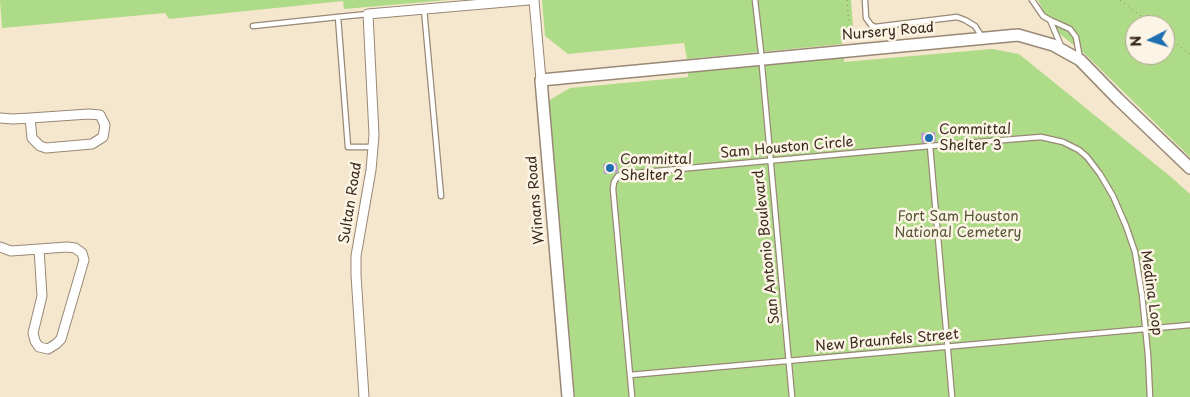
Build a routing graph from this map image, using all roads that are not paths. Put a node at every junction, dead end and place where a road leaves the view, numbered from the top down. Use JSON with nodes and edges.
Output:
{"nodes":[{"id":1,"x":529,"y":0,"type":"edge"},
{"id":2,"x":534,"y":0,"type":"edge"},
{"id":3,"x":756,"y":0,"type":"edge"},
{"id":4,"x":865,"y":0,"type":"edge"},
{"id":5,"x":1032,"y":0,"type":"edge"},
{"id":6,"x":424,"y":9,"type":"junction"},
{"id":7,"x":368,"y":14,"type":"junction"},
{"id":8,"x":338,"y":17,"type":"junction"},
{"id":9,"x":1050,"y":20,"type":"junction"},
{"id":10,"x":253,"y":26,"type":"dead end"},
{"id":11,"x":982,"y":38,"type":"junction"},
{"id":12,"x":1063,"y":49,"type":"junction"},
{"id":13,"x":761,"y":52,"type":"dead end"},
{"id":14,"x":1080,"y":60,"type":"junction"},
{"id":15,"x":762,"y":66,"type":"dead end"},
{"id":16,"x":541,"y":80,"type":"junction"},
{"id":17,"x":0,"y":118,"type":"edge"},
{"id":18,"x":30,"y":118,"type":"junction"},
{"id":19,"x":930,"y":146,"type":"junction"},
{"id":20,"x":373,"y":147,"type":"junction"},
{"id":21,"x":770,"y":161,"type":"junction"},
{"id":22,"x":1190,"y":168,"type":"edge"},
{"id":23,"x":441,"y":196,"type":"dead end"},
{"id":24,"x":0,"y":248,"type":"edge"},
{"id":25,"x":39,"y":249,"type":"junction"},
{"id":26,"x":1190,"y":325,"type":"edge"},
{"id":27,"x":1145,"y":329,"type":"junction"},
{"id":28,"x":948,"y":346,"type":"junction"},
{"id":29,"x":789,"y":361,"type":"junction"},
{"id":30,"x":630,"y":375,"type":"junction"},
{"id":31,"x":364,"y":397,"type":"edge"},
{"id":32,"x":568,"y":397,"type":"edge"},
{"id":33,"x":632,"y":397,"type":"edge"},
{"id":34,"x":792,"y":397,"type":"edge"},
{"id":35,"x":952,"y":397,"type":"edge"},
{"id":36,"x":1150,"y":397,"type":"edge"}],
"edges":[{"from":1,"to":6,"type":"street"},
{"from":2,"to":16,"type":"street","name":"Winans Road"},
{"from":3,"to":13,"type":"lane"},
{"from":4,"to":11,"type":"lane"},
{"from":5,"to":9,"type":"lane"},
{"from":6,"to":7,"type":"street"},
{"from":6,"to":23,"type":"lane"},
{"from":7,"to":8,"type":"lane"},
{"from":7,"to":20,"type":"street","name":"Sultan Road"},
{"from":8,"to":10,"type":"lane"},
{"from":8,"to":20,"type":"lane"},
{"from":9,"to":12,"type":"lane"},
{"from":9,"to":14,"type":"lane"},
{"from":11,"to":12,"type":"street","name":"Nursery Road"},
{"from":11,"to":16,"type":"street","name":"Nursery Road"},
{"from":12,"to":14,"type":"street","name":"Nursery Road"},
{"from":14,"to":22,"type":"street","name":"Nursery Road"},
{"from":15,"to":21,"type":"lane","name":"San Antonio Boulevard"},
{"from":16,"to":32,"type":"street","name":"Winans Road"},
{"from":17,"to":18,"type":"street"},
{"from":18,"to":18,"type":"street"},
{"from":19,"to":21,"type":"lane","name":"Sam Houston Circle"},
{"from":19,"to":27,"type":"lane","name":"Medina Loop"},
{"from":19,"to":28,"type":"lane"},
{"from":20,"to":31,"type":"street","name":"Sultan Road"},
{"from":21,"to":29,"type":"lane","name":"San Antonio Boulevard"},
{"from":21,"to":30,"type":"lane","name":"Sam Houston Circle"},
{"from":24,"to":25,"type":"street"},
{"from":25,"to":25,"type":"street"},
{"from":26,"to":27,"type":"lane","name":"New Braunfels Street"},
{"from":27,"to":28,"type":"lane","name":"New Braunfels Street"},
{"from":27,"to":36,"type":"lane","name":"Medina Loop"},
{"from":28,"to":29,"type":"lane","name":"New Braunfels Street"},
{"from":28,"to":35,"type":"lane"},
{"from":29,"to":30,"type":"lane","name":"New Braunfels Street"},
{"from":29,"to":34,"type":"lane","name":"San Antonio Boulevard"},
{"from":30,"to":33,"type":"lane","name":"Sam Houston Circle"}]}
